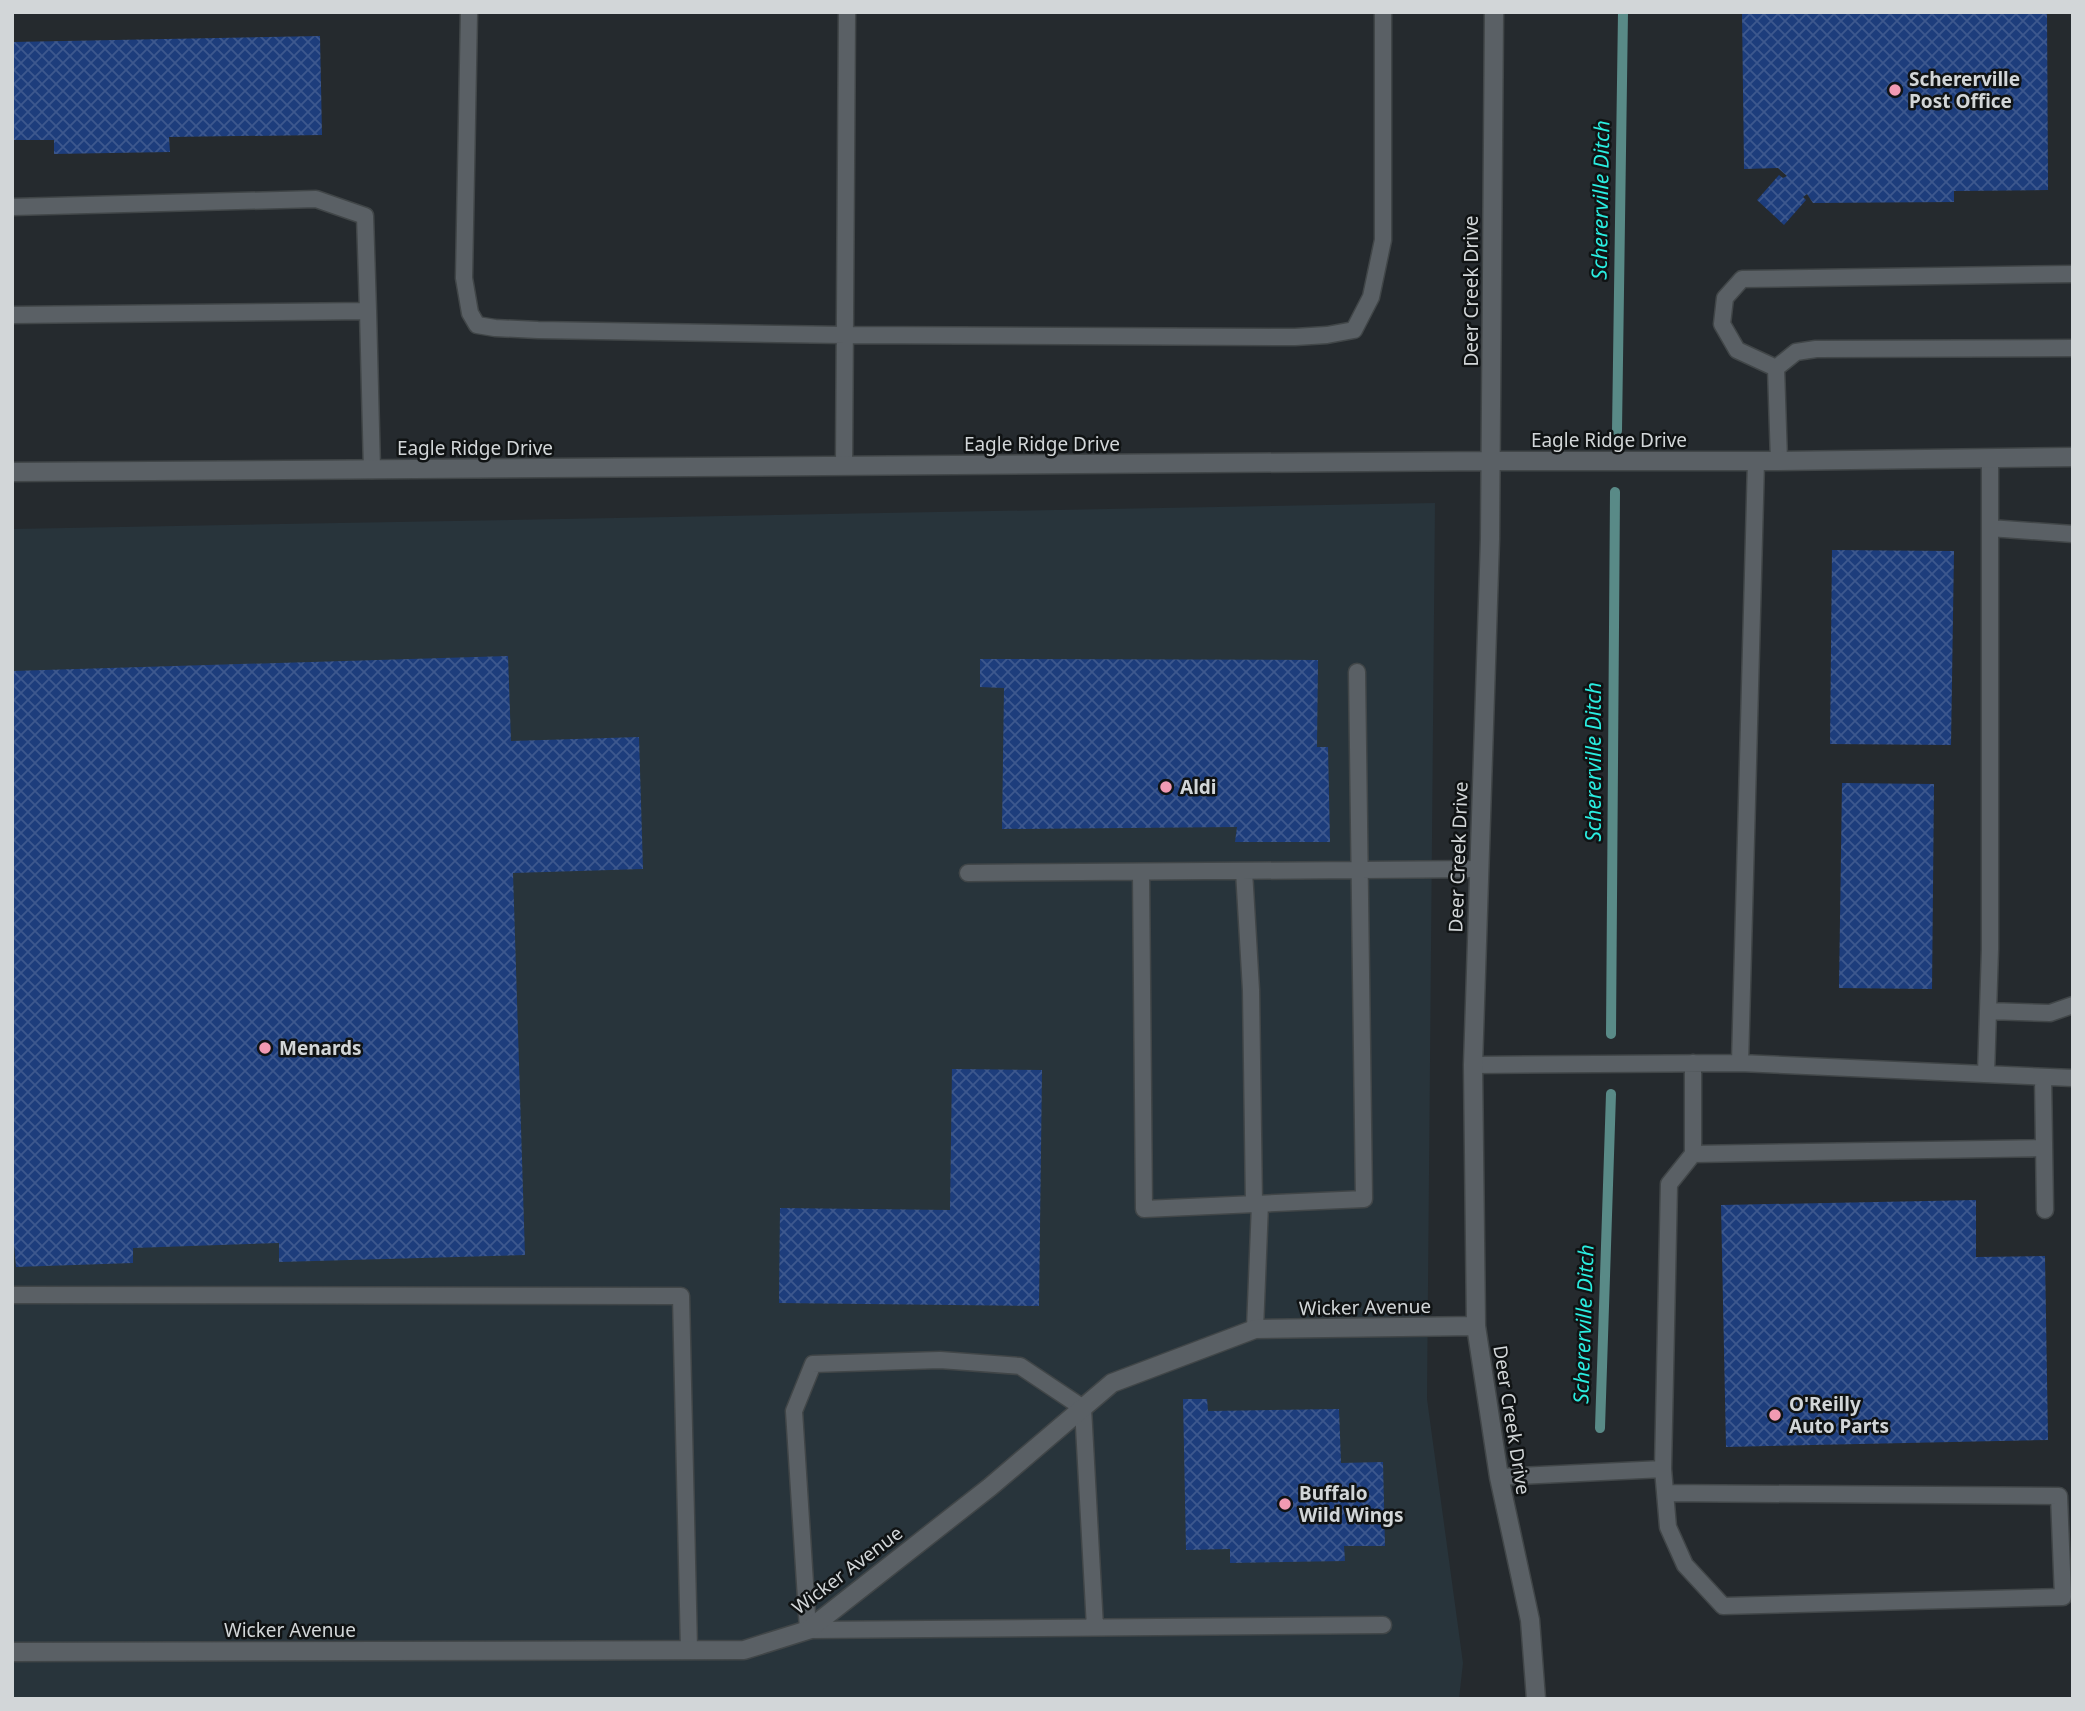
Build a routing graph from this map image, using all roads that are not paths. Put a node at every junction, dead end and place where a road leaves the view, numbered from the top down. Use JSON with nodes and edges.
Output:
{"nodes":[{"id":1,"x":469,"y":12,"type":"edge"},
{"id":2,"x":847,"y":12,"type":"edge"},
{"id":3,"x":1383,"y":12,"type":"edge"},
{"id":4,"x":1494,"y":12,"type":"edge"},
{"id":5,"x":12,"y":207,"type":"edge"},
{"id":6,"x":2073,"y":274,"type":"edge"},
{"id":7,"x":368,"y":311,"type":"junction"},
{"id":8,"x":12,"y":315,"type":"edge"},
{"id":9,"x":845,"y":335,"type":"junction"},
{"id":10,"x":2073,"y":348,"type":"edge"},
{"id":11,"x":1776,"y":368,"type":"junction"},
{"id":12,"x":2073,"y":457,"type":"edge"},
{"id":13,"x":1990,"y":458,"type":"junction"},
{"id":14,"x":1490,"y":461,"type":"junction"},
{"id":15,"x":1756,"y":461,"type":"junction"},
{"id":16,"x":1779,"y":461,"type":"junction"},
{"id":17,"x":844,"y":466,"type":"junction"},
{"id":18,"x":372,"y":470,"type":"junction"},
{"id":19,"x":12,"y":472,"type":"edge"},
{"id":20,"x":1990,"y":528,"type":"junction"},
{"id":21,"x":2073,"y":534,"type":"edge"},
{"id":22,"x":1357,"y":672,"type":"dead end"},
{"id":23,"x":1479,"y":869,"type":"junction"},
{"id":24,"x":1360,"y":870,"type":"junction"},
{"id":25,"x":1244,"y":871,"type":"junction"},
{"id":26,"x":1141,"y":872,"type":"junction"},
{"id":27,"x":968,"y":873,"type":"dead end"},
{"id":28,"x":2073,"y":1005,"type":"edge"},
{"id":29,"x":1988,"y":1012,"type":"junction"},
{"id":30,"x":1693,"y":1063,"type":"junction"},
{"id":31,"x":1740,"y":1063,"type":"junction"},
{"id":32,"x":1473,"y":1065,"type":"junction"},
{"id":33,"x":1986,"y":1074,"type":"junction"},
{"id":34,"x":2043,"y":1077,"type":"junction"},
{"id":35,"x":2073,"y":1078,"type":"edge"},
{"id":36,"x":2044,"y":1148,"type":"junction"},
{"id":37,"x":1693,"y":1154,"type":"junction"},
{"id":38,"x":1257,"y":1204,"type":"junction"},
{"id":39,"x":2045,"y":1210,"type":"dead end"},
{"id":40,"x":12,"y":1296,"type":"edge"},
{"id":41,"x":1476,"y":1326,"type":"junction"},
{"id":42,"x":1255,"y":1329,"type":"junction"},
{"id":43,"x":1083,"y":1408,"type":"junction"},
{"id":44,"x":1663,"y":1469,"type":"junction"},
{"id":45,"x":1499,"y":1477,"type":"junction"},
{"id":46,"x":1665,"y":1493,"type":"junction"},
{"id":47,"x":1383,"y":1625,"type":"dead end"},
{"id":48,"x":1095,"y":1627,"type":"junction"},
{"id":49,"x":808,"y":1630,"type":"junction"},
{"id":50,"x":689,"y":1650,"type":"junction"},
{"id":51,"x":12,"y":1653,"type":"edge"},
{"id":52,"x":1536,"y":1699,"type":"edge"}],
"edges":[{"from":1,"to":9,"type":"lane"},
{"from":2,"to":9,"type":"lane"},
{"from":3,"to":9,"type":"lane"},
{"from":4,"to":14,"type":"street","name":"Deer Creek Drive"},
{"from":5,"to":7,"type":"lane"},
{"from":6,"to":11,"type":"lane"},
{"from":7,"to":8,"type":"lane"},
{"from":7,"to":18,"type":"lane"},
{"from":9,"to":17,"type":"lane"},
{"from":10,"to":11,"type":"lane"},
{"from":11,"to":16,"type":"lane"},
{"from":12,"to":13,"type":"street","name":"Eagle Ridge Drive"},
{"from":13,"to":16,"type":"street","name":"Eagle Ridge Drive"},
{"from":13,"to":20,"type":"lane"},
{"from":14,"to":15,"type":"street","name":"Eagle Ridge Drive"},
{"from":14,"to":17,"type":"street","name":"Eagle Ridge Drive"},
{"from":14,"to":23,"type":"street","name":"Deer Creek Drive"},
{"from":15,"to":16,"type":"street","name":"Eagle Ridge Drive"},
{"from":15,"to":31,"type":"lane"},
{"from":17,"to":18,"type":"street","name":"Eagle Ridge Drive"},
{"from":18,"to":19,"type":"street","name":"Eagle Ridge Drive"},
{"from":20,"to":21,"type":"lane"},
{"from":20,"to":29,"type":"lane"},
{"from":22,"to":24,"type":"lane"},
{"from":23,"to":24,"type":"lane"},
{"from":23,"to":32,"type":"street","name":"Deer Creek Drive"},
{"from":24,"to":25,"type":"lane"},
{"from":24,"to":38,"type":"lane"},
{"from":25,"to":26,"type":"lane"},
{"from":25,"to":38,"type":"lane"},
{"from":26,"to":27,"type":"lane"},
{"from":26,"to":38,"type":"lane"},
{"from":28,"to":29,"type":"lane"},
{"from":29,"to":33,"type":"lane"},
{"from":30,"to":31,"type":"lane"},
{"from":30,"to":32,"type":"lane"},
{"from":30,"to":37,"type":"lane"},
{"from":31,"to":33,"type":"lane"},
{"from":32,"to":41,"type":"street","name":"Deer Creek Drive"},
{"from":33,"to":34,"type":"lane"},
{"from":34,"to":35,"type":"lane"},
{"from":34,"to":36,"type":"lane"},
{"from":36,"to":37,"type":"lane"},
{"from":36,"to":39,"type":"lane"},
{"from":37,"to":44,"type":"lane"},
{"from":38,"to":42,"type":"lane"},
{"from":40,"to":50,"type":"lane"},
{"from":41,"to":42,"type":"street","name":"Wicker Avenue"},
{"from":41,"to":45,"type":"street","name":"Deer Creek Drive"},
{"from":42,"to":43,"type":"street","name":"Wicker Avenue"},
{"from":43,"to":48,"type":"lane"},
{"from":43,"to":49,"type":"street","name":"Wicker Avenue"},
{"from":43,"to":49,"type":"lane"},
{"from":44,"to":45,"type":"lane"},
{"from":44,"to":46,"type":"lane"},
{"from":45,"to":52,"type":"street","name":"Deer Creek Drive"},
{"from":46,"to":46,"type":"lane"},
{"from":47,"to":48,"type":"lane"},
{"from":48,"to":49,"type":"lane"},
{"from":49,"to":50,"type":"street","name":"Wicker Avenue"},
{"from":50,"to":51,"type":"street","name":"Wicker Avenue"}]}
